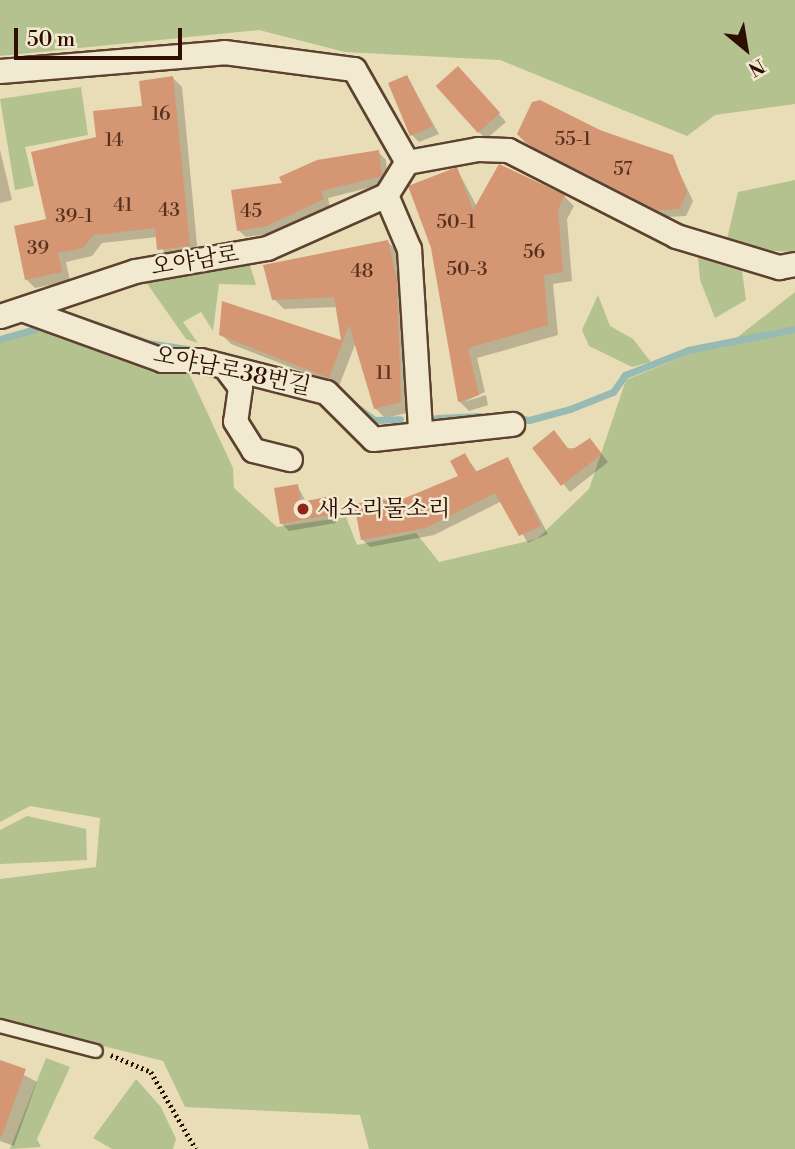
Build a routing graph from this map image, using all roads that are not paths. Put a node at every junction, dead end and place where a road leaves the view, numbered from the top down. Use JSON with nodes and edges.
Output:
{"nodes":[{"id":1,"x":0,"y":71,"type":"edge"},
{"id":2,"x":407,"y":162,"type":"junction"},
{"id":3,"x":386,"y":195,"type":"junction"},
{"id":4,"x":795,"y":264,"type":"edge"},
{"id":5,"x":24,"y":310,"type":"junction"},
{"id":6,"x":0,"y":316,"type":"edge"},
{"id":7,"x":228,"y":371,"type":"junction"},
{"id":8,"x":512,"y":424,"type":"dead end"},
{"id":9,"x":420,"y":431,"type":"junction"},
{"id":10,"x":290,"y":459,"type":"dead end"},
{"id":11,"x":0,"y":1026,"type":"edge"},
{"id":12,"x":96,"y":1051,"type":"road end"}],
"edges":[{"from":1,"to":2,"type":"street"},
{"from":2,"to":3,"type":"street"},
{"from":2,"to":4,"type":"street"},
{"from":3,"to":5,"type":"street","name":"오야남로"},
{"from":3,"to":9,"type":"street"},
{"from":5,"to":6,"type":"street","name":"오야남로"},
{"from":5,"to":7,"type":"street","name":"오야남로38번길"},
{"from":7,"to":9,"type":"street","name":"오야남로38번길"},
{"from":7,"to":10,"type":"street"},
{"from":8,"to":9,"type":"street","name":"오야남로38번길"},
{"from":11,"to":12,"type":"lane"}]}
